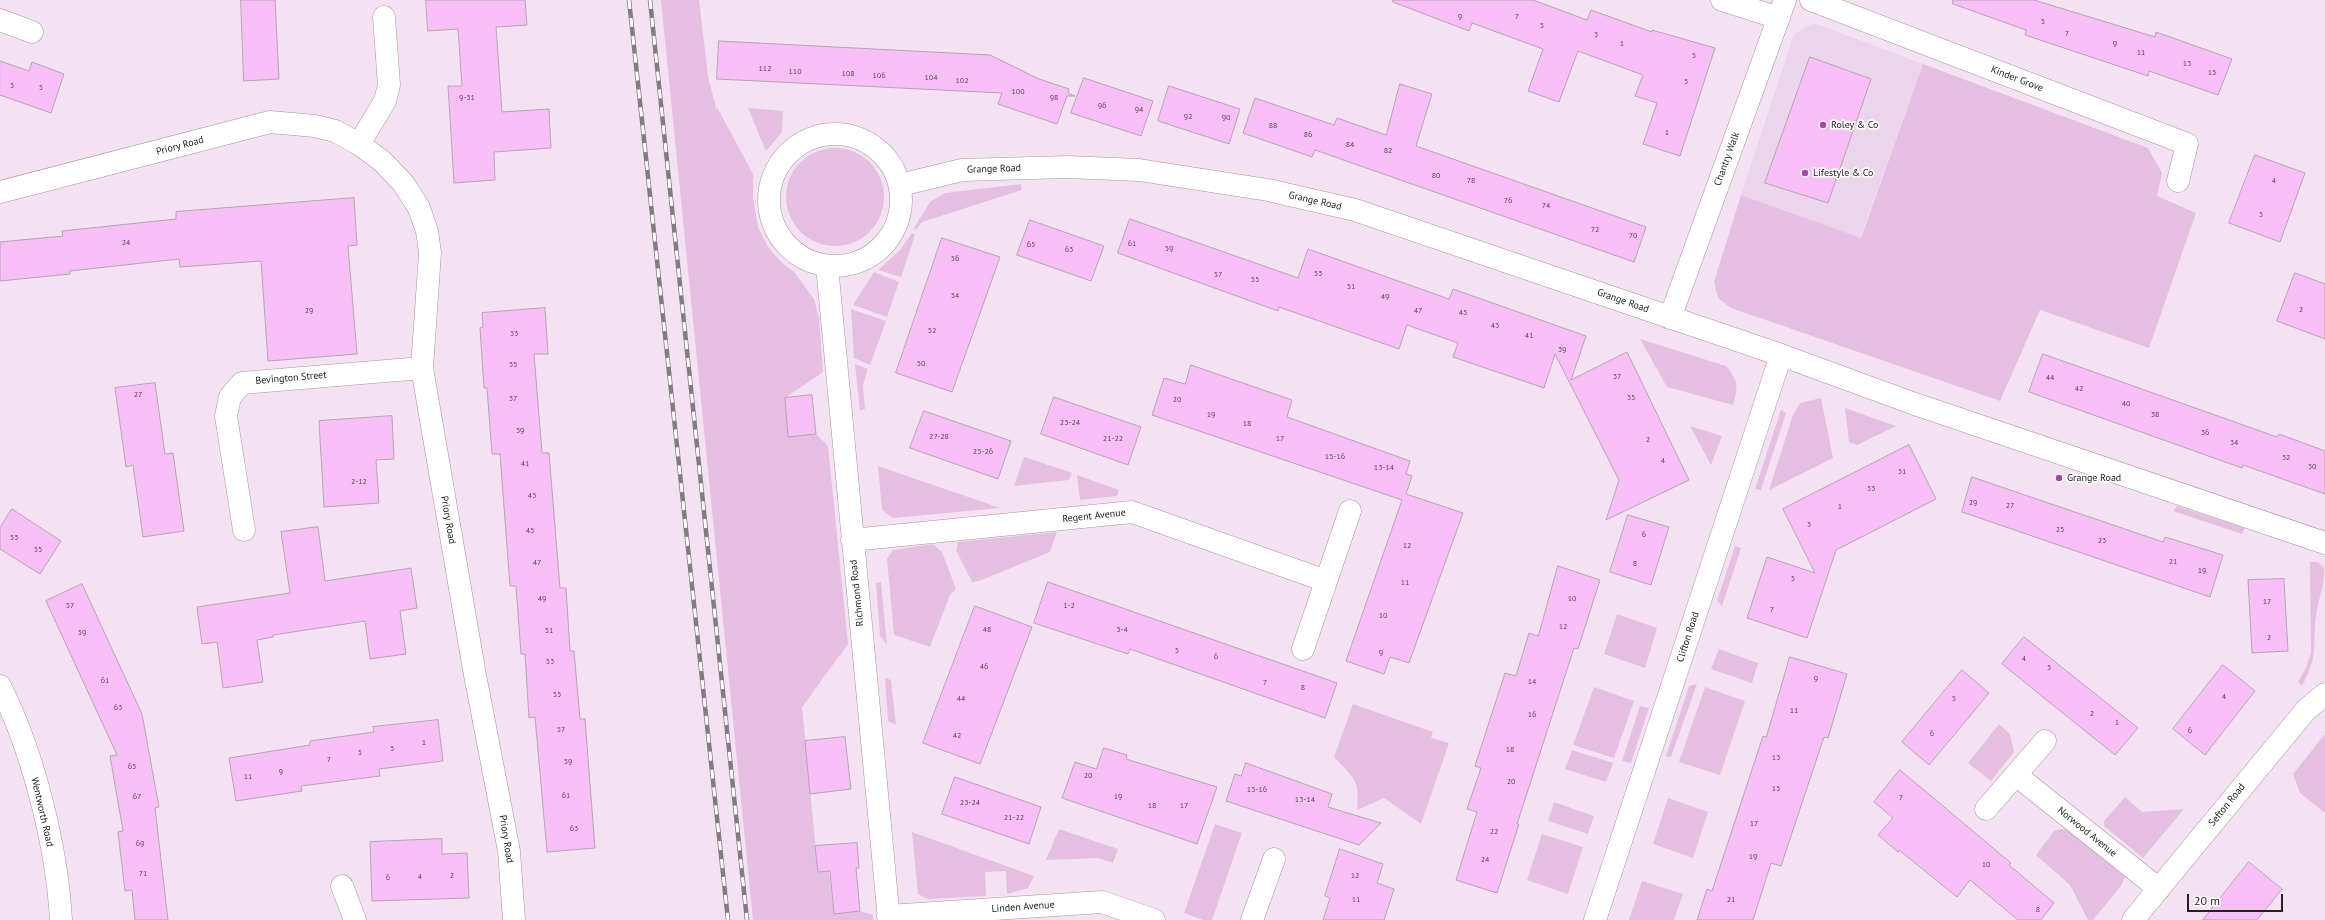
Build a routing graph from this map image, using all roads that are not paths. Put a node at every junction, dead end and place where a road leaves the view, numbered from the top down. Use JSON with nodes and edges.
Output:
{"nodes":[{"id":1,"x":1722,"y":0,"type":"edge"},
{"id":2,"x":1811,"y":0,"type":"edge"},
{"id":3,"x":1782,"y":9,"type":"edge"},
{"id":4,"x":384,"y":17,"type":"dead end"},
{"id":5,"x":0,"y":20,"type":"edge"},
{"id":6,"x":32,"y":32,"type":"dead end"},
{"id":7,"x":359,"y":144,"type":"junction"},
{"id":8,"x":2178,"y":181,"type":"dead end"},
{"id":9,"x":900,"y":185,"type":"junction"},
{"id":10,"x":0,"y":192,"type":"edge"},
{"id":11,"x":827,"y":266,"type":"junction"},
{"id":12,"x":1670,"y":318,"type":"junction"},
{"id":13,"x":1781,"y":355,"type":"junction"},
{"id":14,"x":422,"y":368,"type":"junction"},
{"id":15,"x":1350,"y":511,"type":"dead end"},
{"id":16,"x":244,"y":530,"type":"dead end"},
{"id":17,"x":852,"y":540,"type":"junction"},
{"id":18,"x":2325,"y":543,"type":"edge"},
{"id":19,"x":1326,"y":581,"type":"junction"},
{"id":20,"x":1304,"y":649,"type":"dead end"},
{"id":21,"x":0,"y":686,"type":"edge"},
{"id":22,"x":2325,"y":694,"type":"edge"},
{"id":23,"x":2045,"y":741,"type":"dead end"},
{"id":24,"x":2016,"y":775,"type":"junction"},
{"id":25,"x":1986,"y":809,"type":"dead end"},
{"id":26,"x":1274,"y":859,"type":"dead end"},
{"id":27,"x":342,"y":886,"type":"dead end"},
{"id":28,"x":2159,"y":889,"type":"junction"},
{"id":29,"x":889,"y":918,"type":"edge"},
{"id":30,"x":61,"y":920,"type":"edge"},
{"id":31,"x":355,"y":920,"type":"edge"},
{"id":32,"x":514,"y":920,"type":"edge"},
{"id":33,"x":1154,"y":920,"type":"edge"},
{"id":34,"x":1252,"y":920,"type":"edge"},
{"id":35,"x":1595,"y":920,"type":"edge"},
{"id":36,"x":2133,"y":920,"type":"edge"}],
"edges":[{"from":1,"to":3,"type":"street"},
{"from":2,"to":8,"type":"street","name":"Kinder Grove"},
{"from":3,"to":12,"type":"street","name":"Chantry Walk"},
{"from":4,"to":7,"type":"street"},
{"from":5,"to":6,"type":"street"},
{"from":7,"to":10,"type":"street","name":"Priory Road"},
{"from":7,"to":14,"type":"street","name":"Priory Road"},
{"from":9,"to":11,"type":"street"},
{"from":9,"to":11,"type":"street"},
{"from":9,"to":12,"type":"street","name":"Grange Road"},
{"from":11,"to":17,"type":"street","name":"Richmond Road"},
{"from":12,"to":13,"type":"street","name":"Grange Road"},
{"from":13,"to":18,"type":"street","name":"Grange Road"},
{"from":13,"to":35,"type":"street","name":"Clifton Road"},
{"from":14,"to":16,"type":"street","name":"Bevington Street"},
{"from":14,"to":32,"type":"street","name":"Priory Road"},
{"from":15,"to":19,"type":"street"},
{"from":17,"to":19,"type":"street","name":"Regent Avenue"},
{"from":17,"to":29,"type":"street","name":"Richmond Road"},
{"from":19,"to":20,"type":"street"},
{"from":21,"to":30,"type":"street","name":"Wentworth Road"},
{"from":22,"to":28,"type":"street","name":"Sefton Road"},
{"from":23,"to":24,"type":"street"},
{"from":24,"to":25,"type":"street"},
{"from":24,"to":28,"type":"street","name":"Norwood Avenue"},
{"from":26,"to":34,"type":"street"},
{"from":27,"to":31,"type":"street"},
{"from":28,"to":36,"type":"street","name":"Sefton Road"},
{"from":29,"to":33,"type":"street","name":"Linden Avenue"}]}
